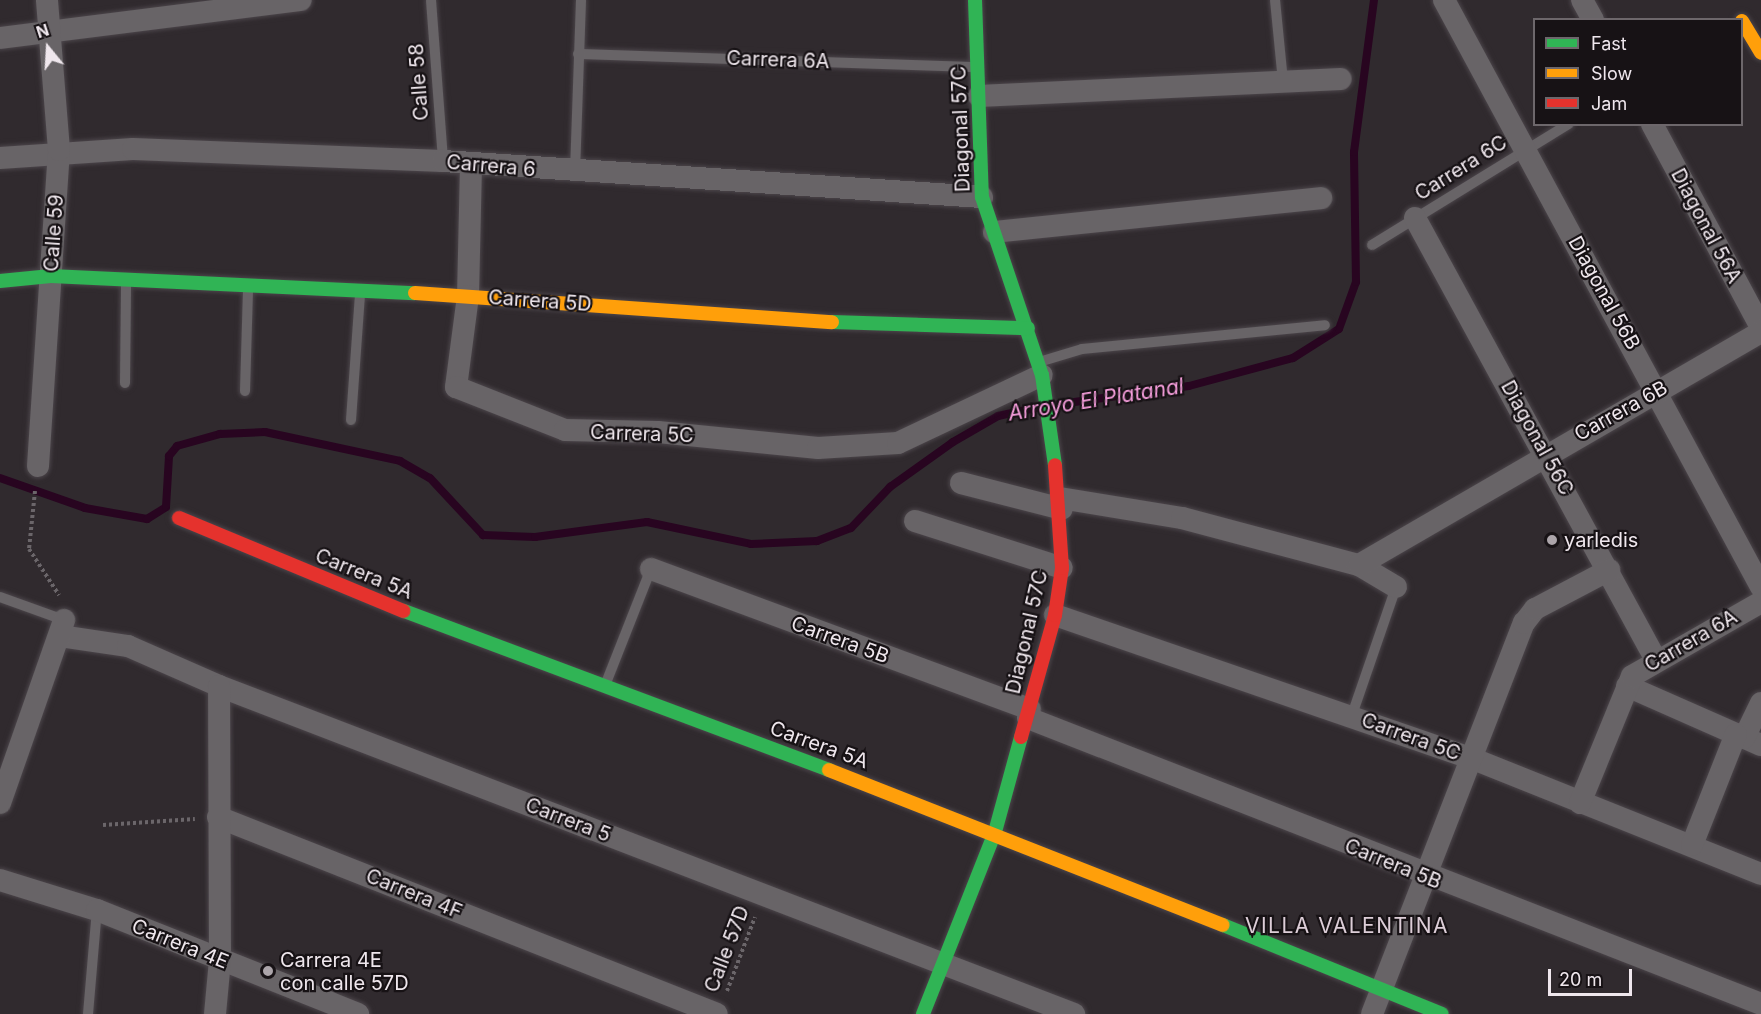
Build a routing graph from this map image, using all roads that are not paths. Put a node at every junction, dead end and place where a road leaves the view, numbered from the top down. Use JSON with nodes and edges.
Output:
{"nodes":[{"id":1,"x":47,"y":0,"type":"edge"},
{"id":2,"x":301,"y":0,"type":"edge"},
{"id":3,"x":431,"y":0,"type":"edge"},
{"id":4,"x":581,"y":0,"type":"edge"},
{"id":5,"x":975,"y":0,"type":"edge"},
{"id":6,"x":1275,"y":0,"type":"edge"},
{"id":7,"x":1444,"y":0,"type":"edge"},
{"id":8,"x":1582,"y":0,"type":"edge"},
{"id":9,"x":1592,"y":18,"type":"edge"},
{"id":10,"x":1761,"y":20,"type":"edge"},
{"id":11,"x":1743,"y":22,"type":"edge"},
{"id":12,"x":1743,"y":25,"type":"edge"},
{"id":13,"x":50,"y":32,"type":"junction"},
{"id":14,"x":0,"y":38,"type":"edge"},
{"id":15,"x":1761,"y":53,"type":"edge"},
{"id":16,"x":578,"y":54,"type":"junction"},
{"id":17,"x":978,"y":67,"type":"junction"},
{"id":18,"x":1341,"y":79,"type":"dead end"},
{"id":19,"x":1283,"y":81,"type":"junction"},
{"id":20,"x":979,"y":96,"type":"junction"},
{"id":21,"x":1566,"y":126,"type":"edge"},
{"id":22,"x":1653,"y":126,"type":"edge"},
{"id":23,"x":59,"y":150,"type":"junction"},
{"id":24,"x":1524,"y":150,"type":"junction"},
{"id":25,"x":0,"y":158,"type":"edge"},
{"id":26,"x":443,"y":161,"type":"junction"},
{"id":27,"x":471,"y":165,"type":"junction"},
{"id":28,"x":574,"y":172,"type":"junction"},
{"id":29,"x":982,"y":197,"type":"junction"},
{"id":30,"x":1321,"y":198,"type":"dead end"},
{"id":31,"x":1415,"y":218,"type":"junction"},
{"id":32,"x":994,"y":232,"type":"junction"},
{"id":33,"x":1372,"y":244,"type":"dead end"},
{"id":34,"x":51,"y":276,"type":"junction"},
{"id":35,"x":126,"y":280,"type":"junction"},
{"id":36,"x":0,"y":281,"type":"edge"},
{"id":37,"x":248,"y":286,"type":"junction"},
{"id":38,"x":360,"y":290,"type":"junction"},
{"id":39,"x":468,"y":296,"type":"junction"},
{"id":40,"x":1325,"y":325,"type":"dead end"},
{"id":41,"x":1761,"y":327,"type":"edge"},
{"id":42,"x":1028,"y":328,"type":"junction"},
{"id":43,"x":1761,"y":332,"type":"edge"},
{"id":44,"x":1042,"y":376,"type":"junction"},
{"id":45,"x":125,"y":383,"type":"dead end"},
{"id":46,"x":1658,"y":390,"type":"junction"},
{"id":47,"x":244,"y":391,"type":"dead end"},
{"id":48,"x":351,"y":420,"type":"dead end"},
{"id":49,"x":1546,"y":453,"type":"junction"},
{"id":50,"x":38,"y":466,"type":"road end"},
{"id":51,"x":961,"y":483,"type":"dead end"},
{"id":52,"x":1061,"y":503,"type":"junction"},
{"id":53,"x":179,"y":518,"type":"dead end"},
{"id":54,"x":915,"y":521,"type":"dead end"},
{"id":55,"x":1359,"y":565,"type":"junction"},
{"id":56,"x":1062,"y":568,"type":"junction"},
{"id":57,"x":651,"y":569,"type":"joint"},
{"id":58,"x":1609,"y":570,"type":"junction"},
{"id":59,"x":1396,"y":587,"type":"joint"},
{"id":60,"x":1761,"y":587,"type":"edge"},
{"id":61,"x":0,"y":597,"type":"edge"},
{"id":62,"x":1761,"y":602,"type":"edge"},
{"id":63,"x":1055,"y":615,"type":"junction"},
{"id":64,"x":62,"y":628,"type":"junction"},
{"id":65,"x":1656,"y":660,"type":"junction"},
{"id":66,"x":605,"y":686,"type":"junction"},
{"id":67,"x":1627,"y":686,"type":"junction"},
{"id":68,"x":219,"y":687,"type":"junction"},
{"id":69,"x":1761,"y":703,"type":"edge"},
{"id":70,"x":1029,"y":714,"type":"junction"},
{"id":71,"x":1352,"y":715,"type":"junction"},
{"id":72,"x":1747,"y":739,"type":"edge"},
{"id":73,"x":1471,"y":759,"type":"junction"},
{"id":74,"x":0,"y":803,"type":"edge"},
{"id":75,"x":1580,"y":803,"type":"junction"},
{"id":76,"x":218,"y":817,"type":"junction"},
{"id":77,"x":995,"y":832,"type":"junction"},
{"id":78,"x":1692,"y":845,"type":"junction"},
{"id":79,"x":1761,"y":874,"type":"edge"},
{"id":80,"x":1428,"y":878,"type":"junction"},
{"id":81,"x":0,"y":880,"type":"edge"},
{"id":82,"x":97,"y":910,"type":"junction"},
{"id":83,"x":220,"y":960,"type":"junction"},
{"id":84,"x":944,"y":964,"type":"junction"},
{"id":85,"x":1381,"y":990,"type":"junction"},
{"id":86,"x":1761,"y":1004,"type":"edge"},
{"id":87,"x":719,"y":1009,"type":"edge"},
{"id":88,"x":88,"y":1014,"type":"edge"},
{"id":89,"x":214,"y":1014,"type":"edge"},
{"id":90,"x":358,"y":1014,"type":"edge"},
{"id":91,"x":923,"y":1014,"type":"edge"},
{"id":92,"x":1074,"y":1014,"type":"edge"},
{"id":93,"x":1372,"y":1014,"type":"edge"},
{"id":94,"x":1442,"y":1014,"type":"edge"}],
"edges":[{"from":1,"to":13,"type":"street","name":"Calle 59"},
{"from":2,"to":13,"type":"street"},
{"from":3,"to":26,"type":"lane","name":"Calle 58"},
{"from":4,"to":16,"type":"lane"},
{"from":5,"to":17,"type":"street","name":"Diagonal 57C"},
{"from":6,"to":19,"type":"lane"},
{"from":7,"to":24,"type":"street","name":"Diagonal 56B"},
{"from":8,"to":9,"type":"street"},
{"from":10,"to":11,"type":"lane"},
{"from":12,"to":15,"type":"street"},
{"from":13,"to":14,"type":"street"},
{"from":13,"to":23,"type":"street","name":"Calle 59"},
{"from":16,"to":17,"type":"lane","name":"Carrera 6A"},
{"from":16,"to":28,"type":"lane"},
{"from":17,"to":20,"type":"street","name":"Diagonal 57C"},
{"from":18,"to":19,"type":"street"},
{"from":19,"to":20,"type":"street"},
{"from":20,"to":29,"type":"street","name":"Diagonal 57C"},
{"from":21,"to":24,"type":"lane","name":"Carrera 6C"},
{"from":22,"to":41,"type":"street","name":"Diagonal 56A"},
{"from":23,"to":25,"type":"street","name":"Carrera 6"},
{"from":23,"to":26,"type":"street","name":"Carrera 6"},
{"from":23,"to":34,"type":"street","name":"Calle 59"},
{"from":24,"to":31,"type":"lane","name":"Carrera 6C"},
{"from":24,"to":46,"type":"street","name":"Diagonal 56B"},
{"from":26,"to":27,"type":"street","name":"Carrera 6"},
{"from":27,"to":28,"type":"street","name":"Carrera 6"},
{"from":27,"to":39,"type":"street","name":"Carrera 5C"},
{"from":28,"to":29,"type":"street","name":"Carrera 6"},
{"from":29,"to":32,"type":"street","name":"Diagonal 57C"},
{"from":30,"to":32,"type":"street"},
{"from":31,"to":33,"type":"lane","name":"Carrera 6C"},
{"from":31,"to":49,"type":"street","name":"Diagonal 56C"},
{"from":32,"to":42,"type":"street","name":"Diagonal 57C"},
{"from":34,"to":35,"type":"street","name":"Carrera 5D"},
{"from":34,"to":36,"type":"street","name":"Carrera 5D"},
{"from":34,"to":50,"type":"street","name":"Calle 59"},
{"from":35,"to":37,"type":"street","name":"Carrera 5D"},
{"from":35,"to":45,"type":"lane"},
{"from":37,"to":38,"type":"street","name":"Carrera 5D"},
{"from":37,"to":47,"type":"lane"},
{"from":38,"to":39,"type":"street","name":"Carrera 5D"},
{"from":38,"to":48,"type":"lane"},
{"from":39,"to":42,"type":"street","name":"Carrera 5D"},
{"from":39,"to":44,"type":"street","name":"Carrera 5C"},
{"from":40,"to":44,"type":"lane"},
{"from":42,"to":44,"type":"street","name":"Diagonal 57C"},
{"from":43,"to":46,"type":"street","name":"Carrera 6B"},
{"from":44,"to":52,"type":"street","name":"Diagonal 57C"},
{"from":46,"to":49,"type":"street","name":"Carrera 6B"},
{"from":46,"to":60,"type":"street","name":"Diagonal 56B"},
{"from":49,"to":55,"type":"street","name":"Carrera 6B"},
{"from":49,"to":58,"type":"street","name":"Diagonal 56C"},
{"from":51,"to":52,"type":"street"},
{"from":52,"to":55,"type":"street"},
{"from":52,"to":56,"type":"street","name":"Diagonal 57C"},
{"from":53,"to":66,"type":"street","name":"Carrera 5A"},
{"from":54,"to":56,"type":"street"},
{"from":55,"to":59,"type":"street"},
{"from":56,"to":63,"type":"street","name":"Diagonal 57C"},
{"from":57,"to":66,"type":"lane"},
{"from":57,"to":70,"type":"street","name":"Carrera 5B"},
{"from":58,"to":65,"type":"street","name":"Diagonal 56C"},
{"from":58,"to":73,"type":"street"},
{"from":59,"to":71,"type":"lane"},
{"from":61,"to":64,"type":"lane","name":"Carrera 5"},
{"from":62,"to":65,"type":"street","name":"Carrera 6A"},
{"from":63,"to":70,"type":"street","name":"Diagonal 57C"},
{"from":63,"to":71,"type":"street","name":"Carrera 5C"},
{"from":64,"to":68,"type":"street","name":"Carrera 5"},
{"from":64,"to":74,"type":"street"},
{"from":65,"to":67,"type":"street","name":"Carrera 6A"},
{"from":66,"to":77,"type":"street","name":"Carrera 5A"},
{"from":67,"to":72,"type":"street"},
{"from":67,"to":75,"type":"street"},
{"from":68,"to":76,"type":"street"},
{"from":68,"to":84,"type":"street","name":"Carrera 5"},
{"from":69,"to":72,"type":"street"},
{"from":70,"to":77,"type":"street","name":"Diagonal 57C"},
{"from":70,"to":80,"type":"street","name":"Carrera 5B"},
{"from":71,"to":73,"type":"street","name":"Carrera 5C"},
{"from":72,"to":78,"type":"street"},
{"from":73,"to":75,"type":"street","name":"Carrera 5C"},
{"from":73,"to":80,"type":"street"},
{"from":75,"to":78,"type":"street","name":"Carrera 5C"},
{"from":76,"to":83,"type":"street"},
{"from":76,"to":87,"type":"street","name":"Carrera 4F"},
{"from":77,"to":84,"type":"street","name":"Diagonal 57C"},
{"from":77,"to":85,"type":"street","name":"Carrera 5A"},
{"from":78,"to":79,"type":"street","name":"Carrera 5C"},
{"from":80,"to":85,"type":"street"},
{"from":80,"to":86,"type":"street","name":"Carrera 5B"},
{"from":81,"to":82,"type":"street","name":"Carrera 4E"},
{"from":82,"to":83,"type":"street","name":"Carrera 4E"},
{"from":82,"to":88,"type":"lane"},
{"from":83,"to":89,"type":"street"},
{"from":83,"to":90,"type":"street","name":"Carrera 4E"},
{"from":84,"to":91,"type":"street","name":"Diagonal 57C"},
{"from":84,"to":92,"type":"street","name":"Carrera 5"},
{"from":85,"to":93,"type":"street"},
{"from":85,"to":94,"type":"street","name":"Carrera 5A"}]}
